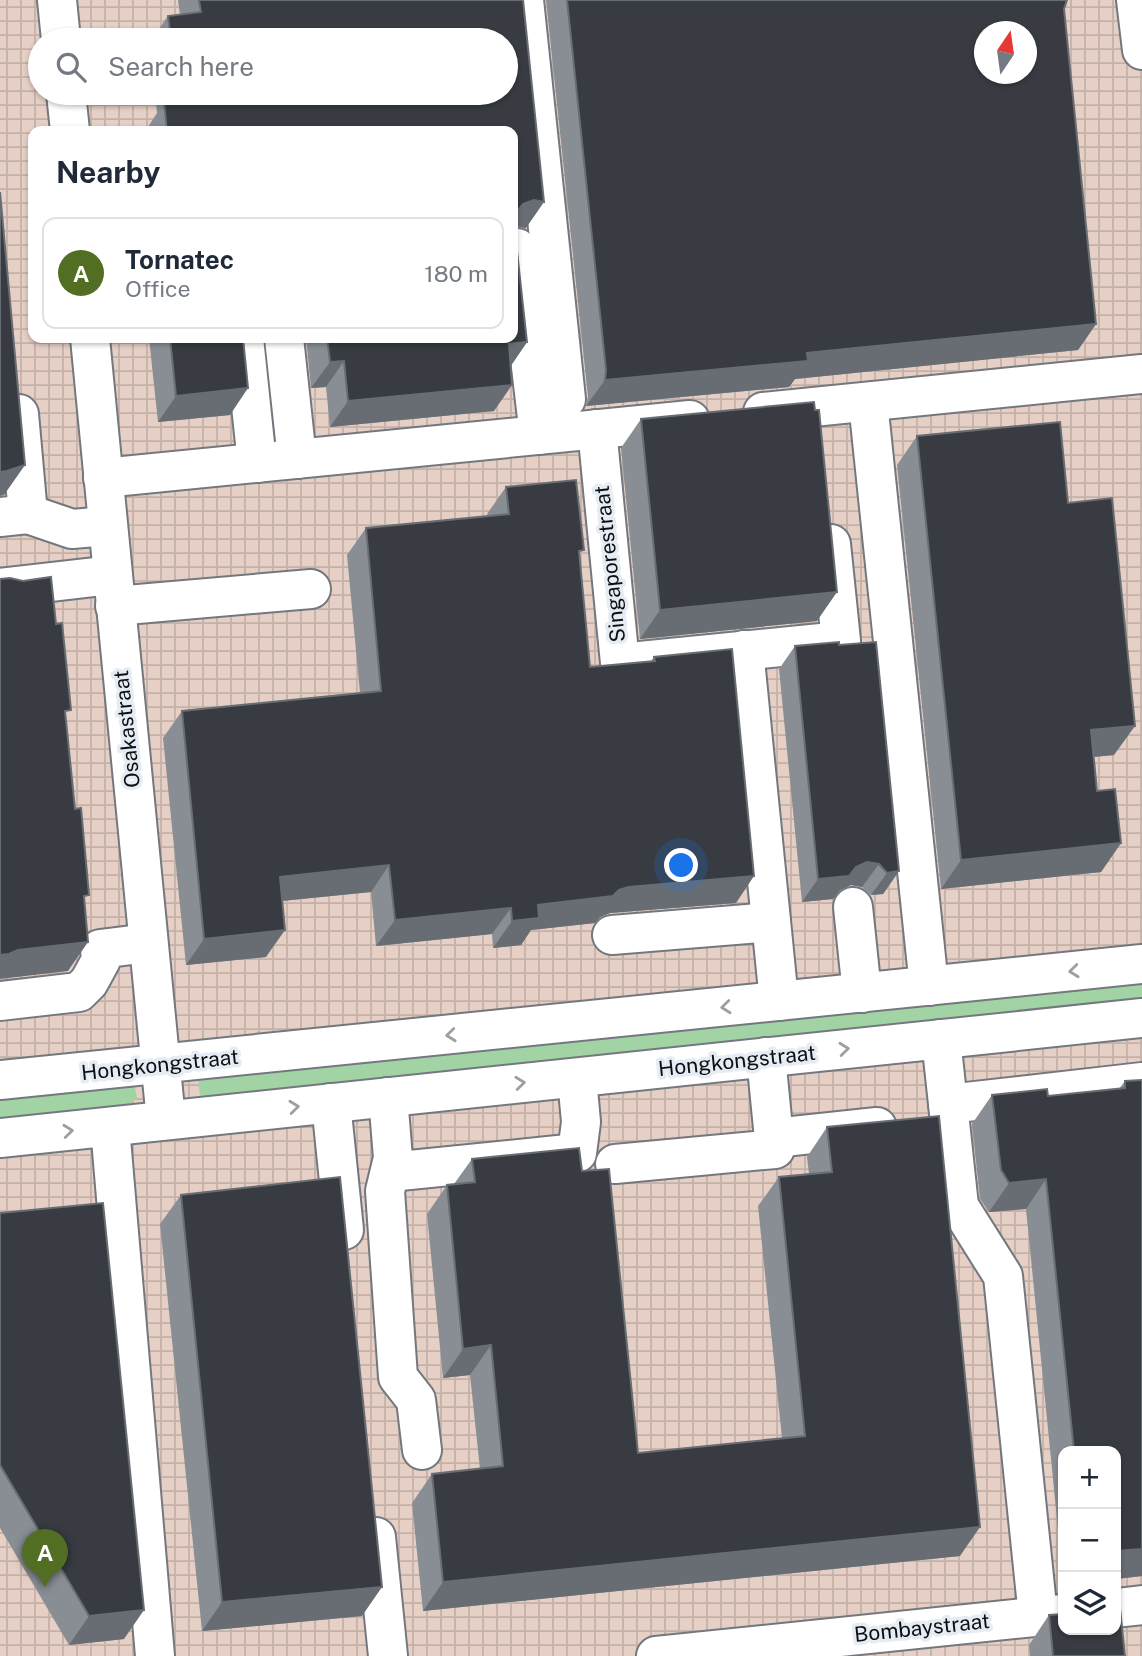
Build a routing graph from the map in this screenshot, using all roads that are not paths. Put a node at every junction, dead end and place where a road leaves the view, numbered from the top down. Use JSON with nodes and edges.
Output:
{"nodes":[{"id":1,"x":57,"y":0,"type":"edge"},
{"id":2,"x":524,"y":0,"type":"edge"},
{"id":3,"x":1136,"y":0,"type":"edge"},
{"id":4,"x":60,"y":28,"type":"edge"},
{"id":5,"x":1142,"y":50,"type":"edge"},
{"id":6,"x":67,"y":105,"type":"edge"},
{"id":7,"x":69,"y":126,"type":"edge"},
{"id":8,"x":518,"y":256,"type":"edge"},
{"id":9,"x":90,"y":343,"type":"edge"},
{"id":10,"x":245,"y":343,"type":"edge"},
{"id":11,"x":285,"y":343,"type":"edge"},
{"id":12,"x":1142,"y":374,"type":"edge"},
{"id":13,"x":16,"y":379,"type":"edge"},
{"id":14,"x":566,"y":399,"type":"dead end"},
{"id":15,"x":868,"y":402,"type":"junction"},
{"id":16,"x":597,"y":429,"type":"junction"},
{"id":17,"x":539,"y":435,"type":"junction"},
{"id":18,"x":297,"y":459,"type":"junction"},
{"id":19,"x":257,"y":463,"type":"junction"},
{"id":20,"x":103,"y":478,"type":"junction"},
{"id":21,"x":827,"y":503,"type":"edge"},
{"id":22,"x":14,"y":515,"type":"edge"},
{"id":23,"x":107,"y":526,"type":"junction"},
{"id":24,"x":0,"y":588,"type":"edge"},
{"id":25,"x":311,"y":589,"type":"dead end"},
{"id":26,"x":114,"y":591,"type":"junction"},
{"id":27,"x":744,"y":650,"type":"junction"},
{"id":28,"x":853,"y":907,"type":"dead end"},
{"id":29,"x":771,"y":922,"type":"junction"},
{"id":30,"x":612,"y":935,"type":"dead end"},
{"id":31,"x":148,"y":943,"type":"junction"},
{"id":32,"x":1142,"y":964,"type":"edge"},
{"id":33,"x":929,"y":986,"type":"junction"},
{"id":34,"x":862,"y":993,"type":"junction"},
{"id":35,"x":0,"y":1001,"type":"edge"},
{"id":36,"x":779,"y":1001,"type":"junction"},
{"id":37,"x":1142,"y":1018,"type":"edge"},
{"id":38,"x":941,"y":1039,"type":"junction"},
{"id":39,"x":766,"y":1057,"type":"junction"},
{"id":40,"x":160,"y":1065,"type":"junction"},
{"id":41,"x":1,"y":1072,"type":"edge"},
{"id":42,"x":577,"y":1078,"type":"junction"},
{"id":43,"x":1142,"y":1082,"type":"edge"},
{"id":44,"x":388,"y":1097,"type":"junction"},
{"id":45,"x":331,"y":1103,"type":"junction"},
{"id":46,"x":937,"y":1113,"type":"junction"},
{"id":47,"x":166,"y":1121,"type":"junction"},
{"id":48,"x":110,"y":1127,"type":"junction"},
{"id":49,"x":0,"y":1138,"type":"edge"},
{"id":50,"x":774,"y":1138,"type":"junction"},
{"id":51,"x":615,"y":1164,"type":"dead end"},
{"id":52,"x":390,"y":1172,"type":"junction"},
{"id":53,"x":348,"y":1270,"type":"edge"},
{"id":54,"x":422,"y":1450,"type":"dead end"},
{"id":55,"x":372,"y":1504,"type":"edge"},
{"id":56,"x":1142,"y":1607,"type":"edge"},
{"id":57,"x":1121,"y":1608,"type":"edge"},
{"id":58,"x":1051,"y":1615,"type":"edge"},
{"id":59,"x":155,"y":1656,"type":"edge"},
{"id":60,"x":388,"y":1656,"type":"edge"},
{"id":61,"x":656,"y":1656,"type":"edge"}],
"edges":[{"from":1,"to":4,"type":"street"},
{"from":2,"to":14,"type":"street"},
{"from":3,"to":5,"type":"street"},
{"from":6,"to":7,"type":"street"},
{"from":8,"to":17,"type":"street"},
{"from":9,"to":20,"type":"street","name":"Osakastraat"},
{"from":10,"to":19,"type":"street"},
{"from":11,"to":18,"type":"street"},
{"from":12,"to":15,"type":"street"},
{"from":13,"to":22,"type":"street"},
{"from":15,"to":16,"type":"street"},
{"from":15,"to":33,"type":"street"},
{"from":16,"to":17,"type":"street"},
{"from":16,"to":27,"type":"street","name":"Singaporestraat"},
{"from":17,"to":18,"type":"street"},
{"from":18,"to":19,"type":"street"},
{"from":19,"to":20,"type":"street"},
{"from":20,"to":23,"type":"street","name":"Osakastraat"},
{"from":21,"to":27,"type":"street","name":"Singaporestraat"},
{"from":22,"to":23,"type":"street"},
{"from":23,"to":26,"type":"street","name":"Osakastraat"},
{"from":24,"to":26,"type":"street"},
{"from":25,"to":26,"type":"street"},
{"from":26,"to":31,"type":"street","name":"Osakastraat"},
{"from":27,"to":29,"type":"street"},
{"from":28,"to":34,"type":"street"},
{"from":29,"to":30,"type":"street"},
{"from":29,"to":36,"type":"street"},
{"from":31,"to":35,"type":"street"},
{"from":31,"to":40,"type":"street","name":"Osakastraat"},
{"from":32,"to":33,"type":"street","name":"Hongkongstraat","one_way":true},
{"from":33,"to":34,"type":"street","name":"Hongkongstraat"},
{"from":34,"to":36,"type":"street","name":"Hongkongstraat"},
{"from":36,"to":40,"type":"street","name":"Hongkongstraat","one_way":true},
{"from":37,"to":38,"type":"street","name":"Hongkongstraat"},
{"from":39,"to":38,"type":"street","name":"Hongkongstraat","one_way":true},
{"from":38,"to":46,"type":"street"},
{"from":39,"to":42,"type":"street","name":"Hongkongstraat"},
{"from":39,"to":50,"type":"street"},
{"from":40,"to":41,"type":"street","name":"Hongkongstraat"},
{"from":40,"to":47,"type":"street","name":"Osakastraat"},
{"from":44,"to":42,"type":"street","name":"Hongkongstraat","one_way":true},
{"from":42,"to":52,"type":"street"},
{"from":43,"to":46,"type":"street"},
{"from":44,"to":45,"type":"street","name":"Hongkongstraat"},
{"from":44,"to":52,"type":"street"},
{"from":47,"to":45,"type":"street","name":"Hongkongstraat","one_way":true},
{"from":45,"to":53,"type":"street"},
{"from":46,"to":50,"type":"street"},
{"from":46,"to":58,"type":"street"},
{"from":47,"to":48,"type":"street","name":"Hongkongstraat"},
{"from":49,"to":48,"type":"street","name":"Hongkongstraat","one_way":true},
{"from":48,"to":59,"type":"street"},
{"from":50,"to":51,"type":"street"},
{"from":52,"to":54,"type":"street"},
{"from":55,"to":60,"type":"street"},
{"from":56,"to":57,"type":"street"},
{"from":58,"to":61,"type":"street","name":"Bombaystraat"}]}
